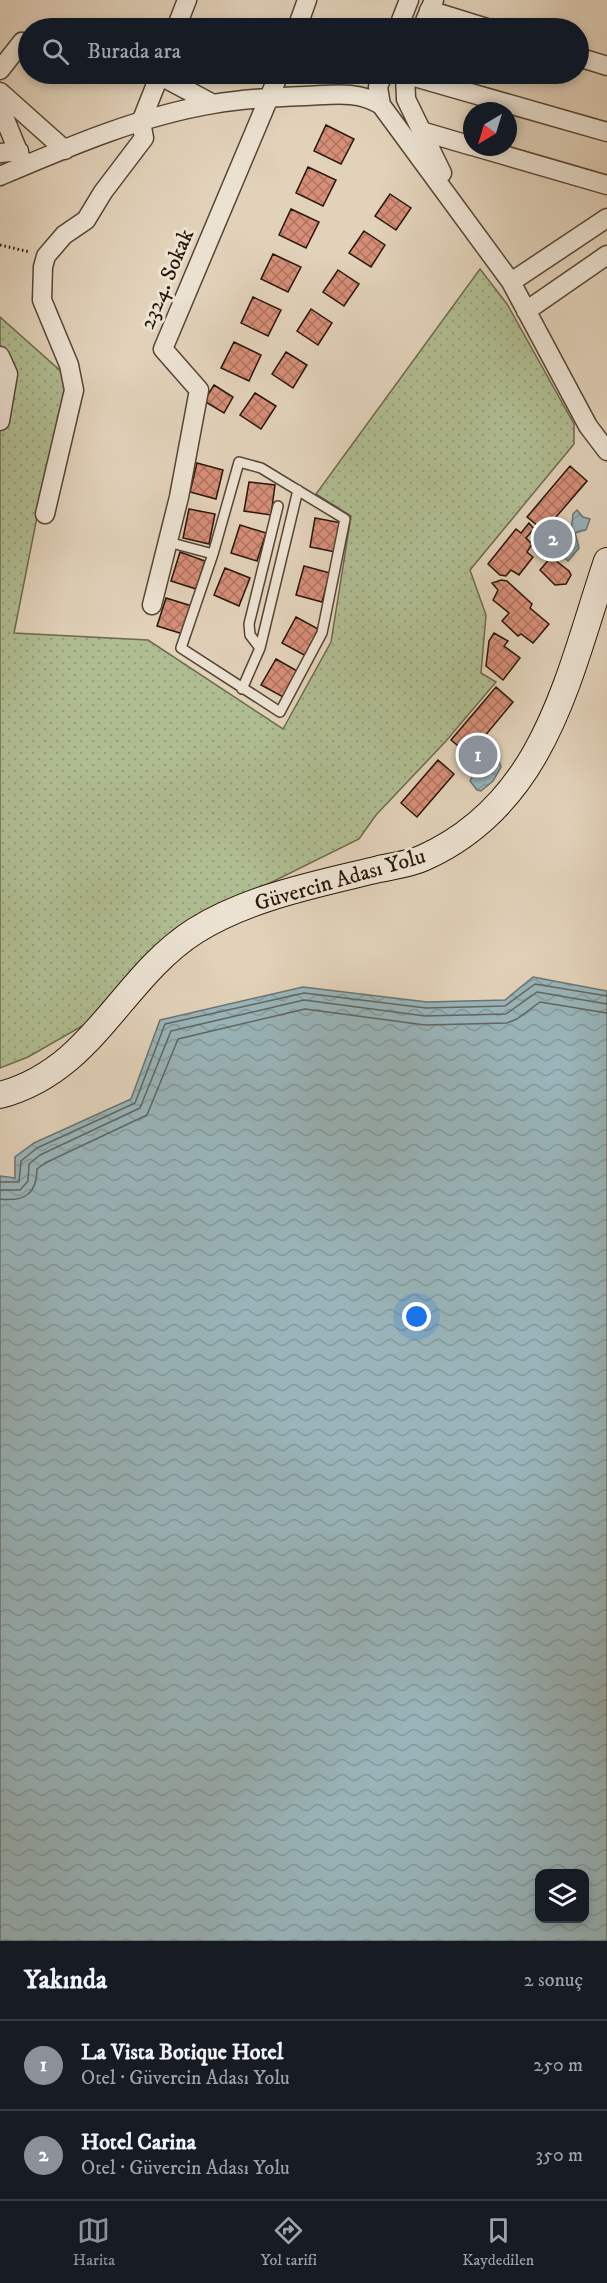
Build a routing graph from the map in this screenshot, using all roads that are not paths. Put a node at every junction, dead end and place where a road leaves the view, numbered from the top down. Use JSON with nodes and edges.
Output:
{"nodes":[{"id":1,"x":187,"y":0,"type":"edge"},
{"id":2,"x":307,"y":0,"type":"edge"},
{"id":3,"x":409,"y":0,"type":"edge"},
{"id":4,"x":431,"y":5,"type":"edge"},
{"id":5,"x":180,"y":18,"type":"edge"},
{"id":6,"x":301,"y":18,"type":"edge"},
{"id":7,"x":402,"y":18,"type":"edge"},
{"id":8,"x":463,"y":18,"type":"edge"},
{"id":9,"x":18,"y":47,"type":"edge"},
{"id":10,"x":589,"y":60,"type":"edge"},
{"id":11,"x":607,"y":66,"type":"edge"},
{"id":12,"x":0,"y":70,"type":"edge"},
{"id":13,"x":155,"y":84,"type":"edge"},
{"id":14,"x":177,"y":84,"type":"edge"},
{"id":15,"x":275,"y":84,"type":"edge"},
{"id":16,"x":379,"y":84,"type":"edge"},
{"id":17,"x":405,"y":84,"type":"edge"},
{"id":18,"x":440,"y":84,"type":"edge"},
{"id":19,"x":0,"y":92,"type":"edge"},
{"id":20,"x":269,"y":98,"type":"junction"},
{"id":21,"x":213,"y":104,"type":"junction"},
{"id":22,"x":381,"y":105,"type":"junction"},
{"id":23,"x":0,"y":107,"type":"edge"},
{"id":24,"x":141,"y":122,"type":"junction"},
{"id":25,"x":421,"y":131,"type":"junction"},
{"id":26,"x":607,"y":132,"type":"edge"},
{"id":27,"x":463,"y":143,"type":"edge"},
{"id":28,"x":65,"y":150,"type":"junction"},
{"id":29,"x":0,"y":153,"type":"edge"},
{"id":30,"x":508,"y":156,"type":"edge"},
{"id":31,"x":21,"y":159,"type":"junction"},
{"id":32,"x":0,"y":176,"type":"edge"},
{"id":33,"x":607,"y":185,"type":"edge"},
{"id":34,"x":464,"y":218,"type":"junction"},
{"id":35,"x":607,"y":218,"type":"edge"},
{"id":36,"x":607,"y":255,"type":"edge"},
{"id":37,"x":511,"y":282,"type":"junction"},
{"id":38,"x":526,"y":311,"type":"junction"},
{"id":39,"x":0,"y":356,"type":"edge"},
{"id":40,"x":0,"y":421,"type":"edge"},
{"id":41,"x":607,"y":451,"type":"edge"},
{"id":42,"x":298,"y":490,"type":"junction"},
{"id":43,"x":278,"y":506,"type":"dead end"},
{"id":44,"x":45,"y":514,"type":"dead end"},
{"id":45,"x":168,"y":542,"type":"junction"},
{"id":46,"x":213,"y":554,"type":"junction"},
{"id":47,"x":607,"y":561,"type":"edge"},
{"id":48,"x":152,"y":605,"type":"dead end"},
{"id":49,"x":260,"y":648,"type":"junction"},
{"id":50,"x":242,"y":689,"type":"junction"},
{"id":51,"x":0,"y":1095,"type":"edge"}],
"edges":[{"from":1,"to":5,"type":"street"},
{"from":2,"to":6,"type":"street"},
{"from":3,"to":7,"type":"street"},
{"from":4,"to":8,"type":"street"},
{"from":9,"to":12,"type":"street"},
{"from":10,"to":11,"type":"street"},
{"from":13,"to":24,"type":"street"},
{"from":14,"to":21,"type":"street"},
{"from":15,"to":20,"type":"street","name":"2324. Sokak"},
{"from":16,"to":22,"type":"street"},
{"from":17,"to":25,"type":"street"},
{"from":18,"to":26,"type":"street"},
{"from":19,"to":28,"type":"street"},
{"from":20,"to":21,"type":"street"},
{"from":20,"to":22,"type":"street"},
{"from":20,"to":45,"type":"street","name":"2324. Sokak"},
{"from":21,"to":24,"type":"street"},
{"from":22,"to":34,"type":"street"},
{"from":23,"to":31,"type":"street"},
{"from":24,"to":28,"type":"street"},
{"from":24,"to":44,"type":"street"},
{"from":25,"to":27,"type":"street"},
{"from":25,"to":34,"type":"street"},
{"from":28,"to":31,"type":"street"},
{"from":29,"to":31,"type":"street"},
{"from":30,"to":33,"type":"street"},
{"from":31,"to":32,"type":"street"},
{"from":34,"to":37,"type":"street"},
{"from":35,"to":37,"type":"street"},
{"from":36,"to":38,"type":"street"},
{"from":37,"to":38,"type":"street"},
{"from":38,"to":41,"type":"street"},
{"from":39,"to":40,"type":"street"},
{"from":42,"to":46,"type":"lane"},
{"from":42,"to":49,"type":"lane"},
{"from":42,"to":50,"type":"lane"},
{"from":43,"to":49,"type":"lane"},
{"from":45,"to":46,"type":"lane"},
{"from":45,"to":48,"type":"street","name":"2324. Sokak"},
{"from":46,"to":50,"type":"lane"},
{"from":47,"to":51,"type":"main road","name":"Güvercin Adası Yolu"},
{"from":49,"to":50,"type":"lane"}]}
